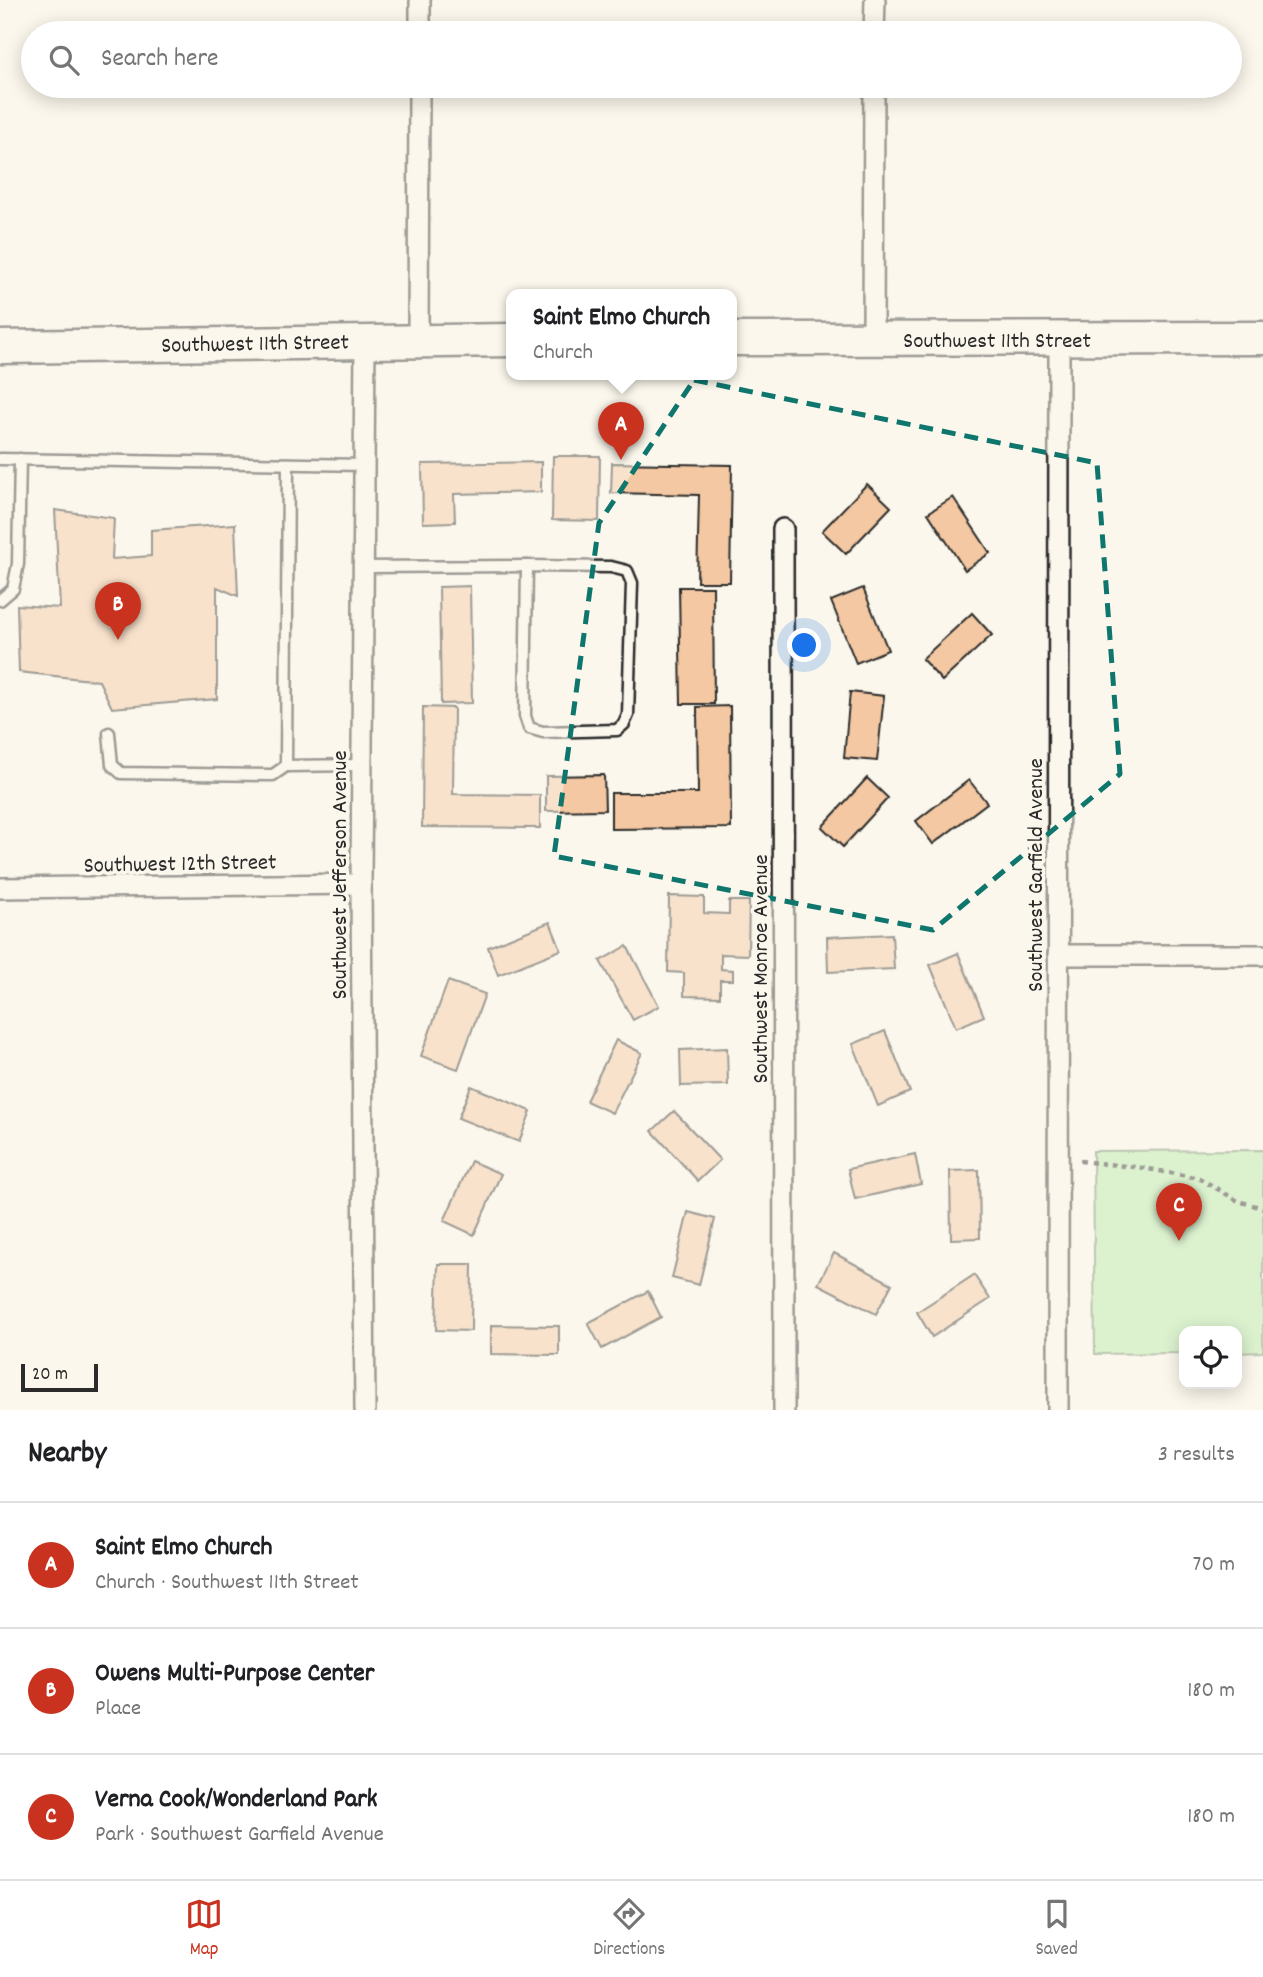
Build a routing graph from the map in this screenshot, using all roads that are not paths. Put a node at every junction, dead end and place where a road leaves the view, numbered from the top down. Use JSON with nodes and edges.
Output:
{"nodes":[{"id":1,"x":420,"y":0,"type":"edge"},
{"id":2,"x":875,"y":0,"type":"edge"},
{"id":3,"x":420,"y":21,"type":"edge"},
{"id":4,"x":874,"y":21,"type":"edge"},
{"id":5,"x":419,"y":98,"type":"edge"},
{"id":6,"x":874,"y":98,"type":"edge"},
{"id":7,"x":873,"y":338,"type":"junction"},
{"id":8,"x":1263,"y":338,"type":"edge"},
{"id":9,"x":737,"y":339,"type":"edge"},
{"id":10,"x":1059,"y":339,"type":"junction"},
{"id":11,"x":365,"y":340,"type":"junction"},
{"id":12,"x":418,"y":340,"type":"junction"},
{"id":13,"x":506,"y":340,"type":"edge"},
{"id":14,"x":0,"y":347,"type":"edge"},
{"id":15,"x":0,"y":459,"type":"edge"},
{"id":16,"x":20,"y":459,"type":"junction"},
{"id":17,"x":288,"y":464,"type":"junction"},
{"id":18,"x":365,"y":465,"type":"junction"},
{"id":19,"x":783,"y":528,"type":"dead end"},
{"id":20,"x":365,"y":566,"type":"junction"},
{"id":21,"x":527,"y":566,"type":"junction"},
{"id":22,"x":0,"y":600,"type":"edge"},
{"id":23,"x":109,"y":733,"type":"dead end"},
{"id":24,"x":363,"y":765,"type":"junction"},
{"id":25,"x":286,"y":766,"type":"junction"},
{"id":26,"x":361,"y":884,"type":"junction"},
{"id":27,"x":0,"y":888,"type":"edge"},
{"id":28,"x":1058,"y":955,"type":"junction"},
{"id":29,"x":1263,"y":955,"type":"edge"},
{"id":30,"x":365,"y":1410,"type":"edge"},
{"id":31,"x":784,"y":1410,"type":"edge"},
{"id":32,"x":1058,"y":1410,"type":"edge"}],
"edges":[{"from":1,"to":3,"type":"street"},
{"from":2,"to":4,"type":"street"},
{"from":5,"to":12,"type":"street"},
{"from":6,"to":7,"type":"street"},
{"from":7,"to":9,"type":"main road","name":"Southwest 11th Street"},
{"from":7,"to":10,"type":"main road","name":"Southwest 11th Street"},
{"from":8,"to":10,"type":"main road","name":"Southwest 11th Street"},
{"from":10,"to":28,"type":"street","name":"Southwest Garfield Avenue"},
{"from":11,"to":12,"type":"main road","name":"Southwest 11th Street"},
{"from":11,"to":14,"type":"main road","name":"Southwest 11th Street"},
{"from":11,"to":18,"type":"street","name":"Southwest Jefferson Avenue"},
{"from":12,"to":13,"type":"main road","name":"Southwest 11th Street"},
{"from":15,"to":16,"type":"lane"},
{"from":16,"to":17,"type":"lane"},
{"from":16,"to":22,"type":"lane"},
{"from":17,"to":18,"type":"lane"},
{"from":17,"to":25,"type":"lane"},
{"from":18,"to":20,"type":"street","name":"Southwest Jefferson Avenue"},
{"from":19,"to":31,"type":"street","name":"Southwest Monroe Avenue"},
{"from":20,"to":21,"type":"lane"},
{"from":20,"to":24,"type":"street","name":"Southwest Jefferson Avenue"},
{"from":21,"to":21,"type":"lane"},
{"from":23,"to":25,"type":"lane"},
{"from":24,"to":25,"type":"lane"},
{"from":24,"to":26,"type":"street","name":"Southwest Jefferson Avenue"},
{"from":26,"to":27,"type":"street","name":"Southwest 12th Street"},
{"from":26,"to":30,"type":"street","name":"Southwest Jefferson Avenue"},
{"from":28,"to":29,"type":"street"},
{"from":28,"to":32,"type":"street","name":"Southwest Garfield Avenue"}]}
